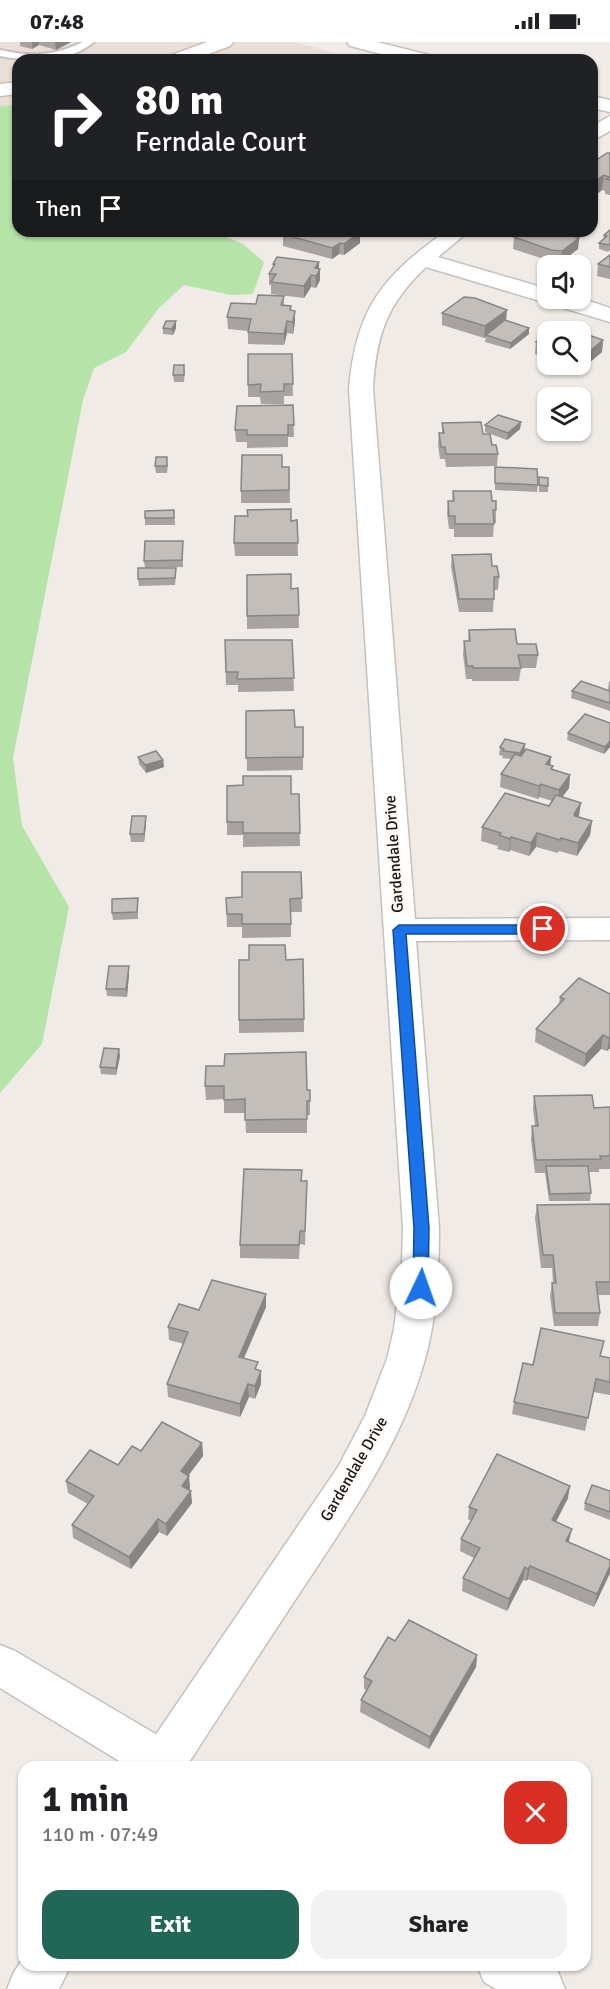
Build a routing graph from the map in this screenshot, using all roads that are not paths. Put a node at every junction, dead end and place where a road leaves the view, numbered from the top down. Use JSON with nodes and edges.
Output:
{"nodes":[{"id":1,"x":90,"y":42,"type":"edge"},
{"id":2,"x":224,"y":42,"type":"edge"},
{"id":3,"x":356,"y":42,"type":"edge"},
{"id":4,"x":66,"y":54,"type":"edge"},
{"id":5,"x":191,"y":54,"type":"edge"},
{"id":6,"x":403,"y":54,"type":"edge"},
{"id":7,"x":451,"y":237,"type":"edge"},
{"id":8,"x":420,"y":259,"type":"junction"},
{"id":9,"x":537,"y":293,"type":"edge"},
{"id":10,"x":591,"y":309,"type":"edge"},
{"id":11,"x":610,"y":315,"type":"edge"},
{"id":12,"x":610,"y":929,"type":"edge"},
{"id":13,"x":399,"y":930,"type":"junction"},
{"id":14,"x":0,"y":1665,"type":"edge"},
{"id":15,"x":157,"y":1761,"type":"edge"},
{"id":16,"x":168,"y":1761,"type":"edge"},
{"id":17,"x":43,"y":1971,"type":"edge"},
{"id":18,"x":511,"y":1971,"type":"edge"},
{"id":19,"x":31,"y":1989,"type":"edge"},
{"id":20,"x":541,"y":1989,"type":"edge"}],
"edges":[{"from":1,"to":4,"type":"lane"},
{"from":2,"to":5,"type":"street"},
{"from":3,"to":6,"type":"street"},
{"from":7,"to":8,"type":"street","name":"Gardendale Drive"},
{"from":8,"to":9,"type":"street"},
{"from":8,"to":13,"type":"street","name":"Gardendale Drive"},
{"from":10,"to":11,"type":"street"},
{"from":12,"to":13,"type":"street"},
{"from":13,"to":16,"type":"street","name":"Gardendale Drive"},
{"from":14,"to":15,"type":"street"},
{"from":17,"to":19,"type":"street"},
{"from":18,"to":20,"type":"street"}]}
